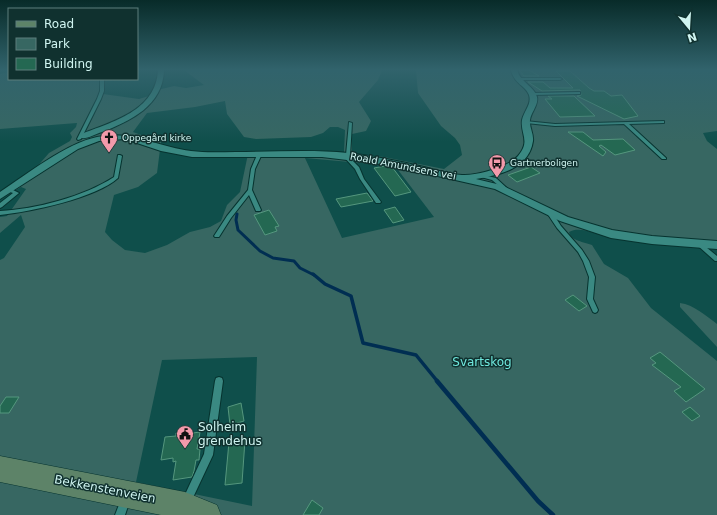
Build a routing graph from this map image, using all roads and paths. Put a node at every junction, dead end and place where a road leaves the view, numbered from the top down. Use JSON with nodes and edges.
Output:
{"nodes":[{"id":1,"x":101,"y":94,"type":"edge"},
{"id":2,"x":155,"y":94,"type":"edge"},
{"id":3,"x":532,"y":94,"type":"edge"},
{"id":4,"x":526,"y":122,"type":"junction"},
{"id":5,"x":663,"y":122,"type":"dead end"},
{"id":6,"x":350,"y":123,"type":"dead end"},
{"id":7,"x":624,"y":123,"type":"junction"},
{"id":8,"x":80,"y":142,"type":"junction"},
{"id":9,"x":120,"y":156,"type":"dead end"},
{"id":10,"x":260,"y":156,"type":"junction"},
{"id":11,"x":347,"y":156,"type":"junction"},
{"id":12,"x":664,"y":158,"type":"dead end"},
{"id":13,"x":371,"y":159,"type":"junction"},
{"id":14,"x":357,"y":168,"type":"junction"},
{"id":15,"x":480,"y":175,"type":"junction"},
{"id":16,"x":462,"y":178,"type":"junction"},
{"id":17,"x":9,"y":190,"type":"junction"},
{"id":18,"x":250,"y":190,"type":"junction"},
{"id":19,"x":507,"y":190,"type":"junction"},
{"id":20,"x":0,"y":196,"type":"edge"},
{"id":21,"x":378,"y":202,"type":"dead end"},
{"id":22,"x":0,"y":206,"type":"edge"},
{"id":23,"x":258,"y":210,"type":"dead end"},
{"id":24,"x":0,"y":212,"type":"edge"},
{"id":25,"x":550,"y":213,"type":"junction"},
{"id":26,"x":217,"y":236,"type":"dead end"},
{"id":27,"x":699,"y":244,"type":"junction"},
{"id":28,"x":717,"y":245,"type":"edge"},
{"id":29,"x":717,"y":260,"type":"edge"},
{"id":30,"x":595,"y":310,"type":"dead end"},
{"id":31,"x":218,"y":381,"type":"dead end"},
{"id":32,"x":0,"y":469,"type":"edge"},
{"id":33,"x":124,"y":504,"type":"edge"},
{"id":34,"x":196,"y":510,"type":"edge"}],
"edges":[{"from":1,"to":8,"type":"lane"},
{"from":2,"to":8,"type":"street"},
{"from":3,"to":4,"type":"street"},
{"from":4,"to":7,"type":"lane"},
{"from":4,"to":15,"type":"street"},
{"from":5,"to":7,"type":"lane"},
{"from":6,"to":11,"type":"lane"},
{"from":7,"to":12,"type":"lane"},
{"from":8,"to":10,"type":"street","name":"Roald Amundsens vei"},
{"from":8,"to":17,"type":"street","name":"Roald Amundsens vei"},
{"from":9,"to":24,"type":"lane"},
{"from":10,"to":11,"type":"street","name":"Roald Amundsens vei"},
{"from":10,"to":18,"type":"lane"},
{"from":11,"to":13,"type":"street","name":"Roald Amundsens vei"},
{"from":11,"to":14,"type":"lane"},
{"from":13,"to":14,"type":"lane"},
{"from":13,"to":16,"type":"street","name":"Roald Amundsens vei"},
{"from":14,"to":21,"type":"lane"},
{"from":15,"to":16,"type":"street"},
{"from":15,"to":19,"type":"lane"},
{"from":16,"to":19,"type":"street","name":"Roald Amundsens vei"},
{"from":17,"to":20,"type":"street","name":"Roald Amundsens vei"},
{"from":17,"to":22,"type":"lane"},
{"from":18,"to":23,"type":"lane"},
{"from":18,"to":26,"type":"lane"},
{"from":19,"to":25,"type":"street","name":"Roald Amundsens vei"},
{"from":25,"to":27,"type":"street","name":"Roald Amundsens vei"},
{"from":25,"to":30,"type":"lane"},
{"from":27,"to":28,"type":"street","name":"Roald Amundsens vei"},
{"from":27,"to":29,"type":"lane"},
{"from":31,"to":34,"type":"lane"},
{"from":32,"to":33,"type":"main road","name":"Bekkenstenveien"},
{"from":33,"to":34,"type":"main road","name":"Bekkenstenveien"}]}
